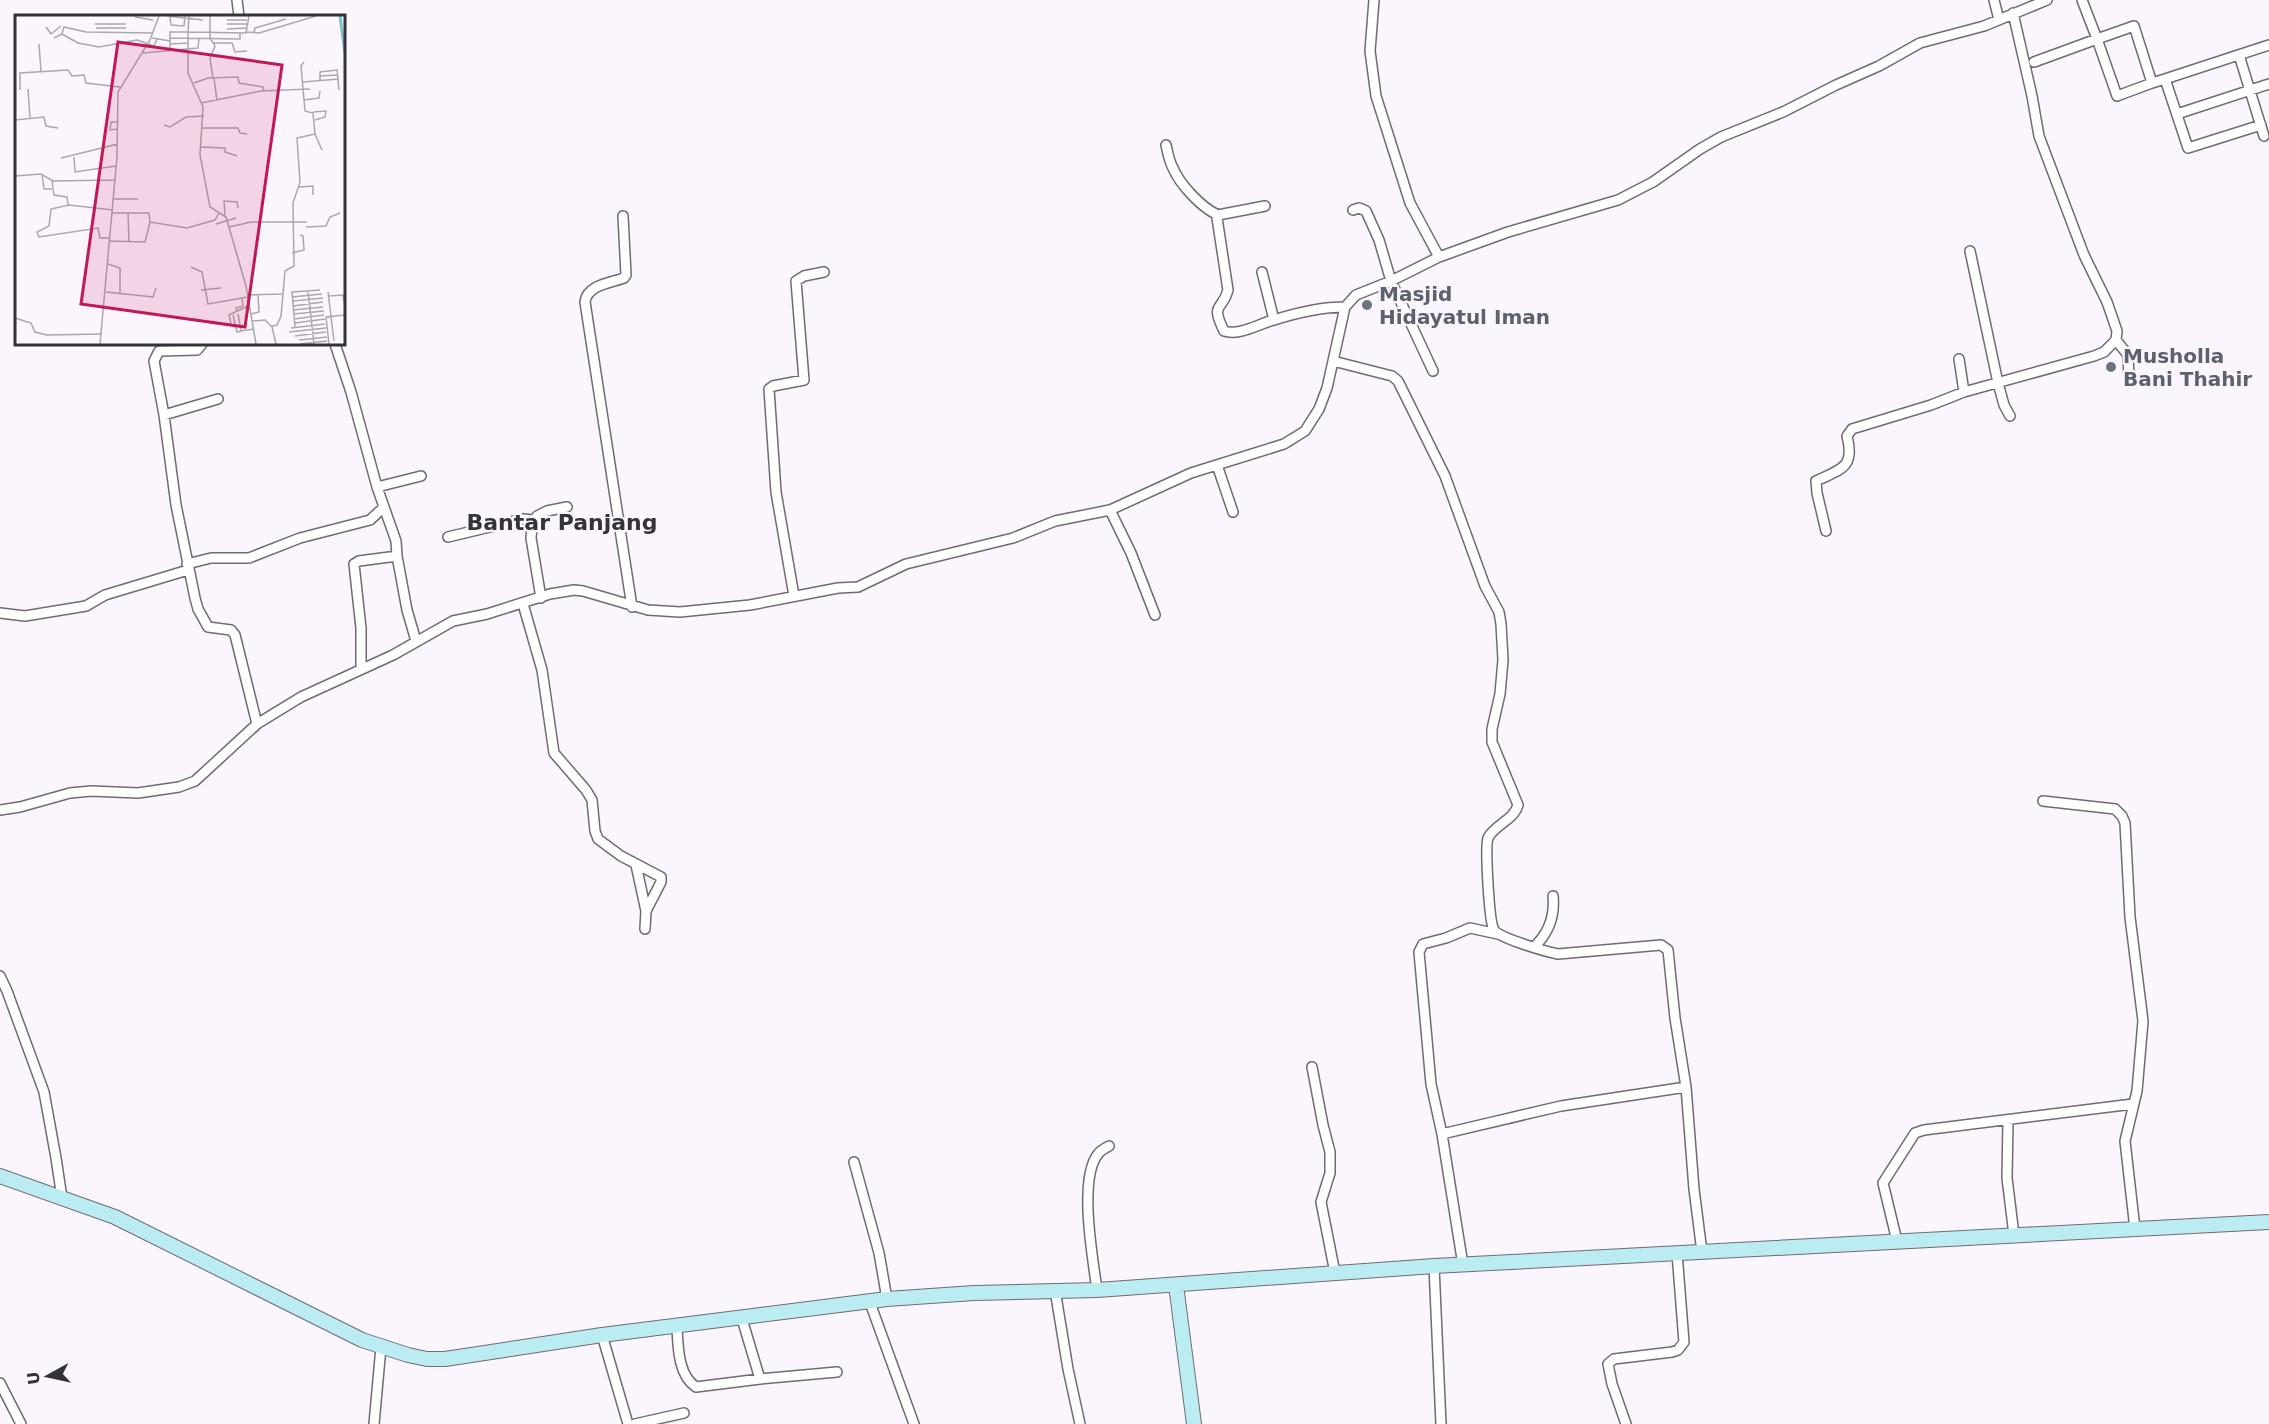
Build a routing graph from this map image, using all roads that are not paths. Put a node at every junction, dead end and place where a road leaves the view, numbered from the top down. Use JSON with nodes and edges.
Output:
{"nodes":[{"id":1,"x":237,"y":0,"type":"edge"},
{"id":2,"x":1374,"y":0,"type":"edge"},
{"id":3,"x":1994,"y":0,"type":"edge"},
{"id":4,"x":2047,"y":0,"type":"edge"},
{"id":5,"x":2082,"y":0,"type":"edge"},
{"id":6,"x":2013,"y":13,"type":"junction"},
{"id":7,"x":239,"y":15,"type":"edge"},
{"id":8,"x":1999,"y":20,"type":"junction"},
{"id":9,"x":2097,"y":39,"type":"junction"},
{"id":10,"x":2269,"y":45,"type":"edge"},
{"id":11,"x":2239,"y":55,"type":"junction"},
{"id":12,"x":2034,"y":63,"type":"dead end"},
{"id":13,"x":2166,"y":78,"type":"junction"},
{"id":14,"x":2152,"y":83,"type":"junction"},
{"id":15,"x":2269,"y":84,"type":"edge"},
{"id":16,"x":2250,"y":90,"type":"junction"},
{"id":17,"x":2177,"y":114,"type":"junction"},
{"id":18,"x":2261,"y":125,"type":"junction"},
{"id":19,"x":2264,"y":136,"type":"dead end"},
{"id":20,"x":1166,"y":145,"type":"dead end"},
{"id":21,"x":1264,"y":206,"type":"dead end"},
{"id":22,"x":1353,"y":210,"type":"dead end"},
{"id":23,"x":1218,"y":215,"type":"junction"},
{"id":24,"x":623,"y":216,"type":"dead end"},
{"id":25,"x":1970,"y":251,"type":"dead end"},
{"id":26,"x":1439,"y":257,"type":"junction"},
{"id":27,"x":824,"y":272,"type":"dead end"},
{"id":28,"x":1262,"y":272,"type":"dead end"},
{"id":29,"x":1391,"y":281,"type":"junction"},
{"id":30,"x":1345,"y":307,"type":"junction"},
{"id":31,"x":1274,"y":320,"type":"junction"},
{"id":32,"x":2116,"y":340,"type":"junction"},
{"id":33,"x":201,"y":345,"type":"edge"},
{"id":34,"x":335,"y":345,"type":"edge"},
{"id":35,"x":1959,"y":359,"type":"dead end"},
{"id":36,"x":1333,"y":361,"type":"junction"},
{"id":37,"x":1433,"y":371,"type":"dead end"},
{"id":38,"x":2129,"y":376,"type":"dead end"},
{"id":39,"x":1998,"y":383,"type":"junction"},
{"id":40,"x":1964,"y":392,"type":"junction"},
{"id":41,"x":218,"y":399,"type":"dead end"},
{"id":42,"x":164,"y":415,"type":"junction"},
{"id":43,"x":2010,"y":416,"type":"dead end"},
{"id":44,"x":1217,"y":465,"type":"junction"},
{"id":45,"x":422,"y":476,"type":"dead end"},
{"id":46,"x":377,"y":488,"type":"junction"},
{"id":47,"x":384,"y":507,"type":"junction"},
{"id":48,"x":567,"y":507,"type":"dead end"},
{"id":49,"x":1110,"y":510,"type":"junction"},
{"id":50,"x":1233,"y":512,"type":"dead end"},
{"id":51,"x":534,"y":520,"type":"junction"},
{"id":52,"x":1826,"y":531,"type":"dead end"},
{"id":53,"x":448,"y":537,"type":"dead end"},
{"id":54,"x":397,"y":555,"type":"junction"},
{"id":55,"x":187,"y":567,"type":"junction"},
{"id":56,"x":794,"y":596,"type":"junction"},
{"id":57,"x":541,"y":598,"type":"junction"},
{"id":58,"x":523,"y":604,"type":"junction"},
{"id":59,"x":632,"y":607,"type":"junction"},
{"id":60,"x":0,"y":613,"type":"edge"},
{"id":61,"x":1155,"y":615,"type":"dead end"},
{"id":62,"x":416,"y":641,"type":"junction"},
{"id":63,"x":361,"y":668,"type":"junction"},
{"id":64,"x":257,"y":724,"type":"junction"},
{"id":65,"x":2043,"y":801,"type":"dead end"},
{"id":66,"x":0,"y":810,"type":"edge"},
{"id":67,"x":636,"y":865,"type":"junction"},
{"id":68,"x":1553,"y":896,"type":"dead end"},
{"id":69,"x":646,"y":911,"type":"junction"},
{"id":70,"x":645,"y":929,"type":"dead end"},
{"id":71,"x":1500,"y":935,"type":"junction"},
{"id":72,"x":1534,"y":947,"type":"junction"},
{"id":73,"x":0,"y":976,"type":"edge"},
{"id":74,"x":1312,"y":1067,"type":"dead end"},
{"id":75,"x":1686,"y":1087,"type":"junction"},
{"id":76,"x":2133,"y":1104,"type":"junction"},
{"id":77,"x":2008,"y":1120,"type":"junction"},
{"id":78,"x":1442,"y":1134,"type":"junction"},
{"id":79,"x":1109,"y":1146,"type":"dead end"},
{"id":80,"x":854,"y":1162,"type":"dead end"},
{"id":81,"x":0,"y":1176,"type":"edge"},
{"id":82,"x":62,"y":1198,"type":"junction"},
{"id":83,"x":2269,"y":1222,"type":"edge"},
{"id":84,"x":2135,"y":1229,"type":"junction"},
{"id":85,"x":2014,"y":1235,"type":"junction"},
{"id":86,"x":1897,"y":1240,"type":"junction"},
{"id":87,"x":1702,"y":1252,"type":"junction"},
{"id":88,"x":1677,"y":1253,"type":"junction"},
{"id":89,"x":1463,"y":1265,"type":"junction"},
{"id":90,"x":1434,"y":1266,"type":"junction"},
{"id":91,"x":1335,"y":1273,"type":"junction"},
{"id":92,"x":1176,"y":1285,"type":"junction"},
{"id":93,"x":1055,"y":1290,"type":"junction"},
{"id":94,"x":1097,"y":1290,"type":"junction"},
{"id":95,"x":887,"y":1299,"type":"junction"},
{"id":96,"x":869,"y":1300,"type":"junction"},
{"id":97,"x":742,"y":1319,"type":"junction"},
{"id":98,"x":677,"y":1327,"type":"junction"},
{"id":99,"x":602,"y":1335,"type":"junction"},
{"id":100,"x":381,"y":1347,"type":"junction"},
{"id":101,"x":837,"y":1372,"type":"dead end"},
{"id":102,"x":760,"y":1379,"type":"junction"},
{"id":103,"x":0,"y":1383,"type":"edge"},
{"id":104,"x":684,"y":1413,"type":"dead end"},
{"id":105,"x":21,"y":1424,"type":"edge"},
{"id":106,"x":374,"y":1424,"type":"edge"},
{"id":107,"x":628,"y":1424,"type":"edge"},
{"id":108,"x":635,"y":1424,"type":"edge"},
{"id":109,"x":914,"y":1424,"type":"edge"},
{"id":110,"x":1080,"y":1424,"type":"edge"},
{"id":111,"x":1194,"y":1424,"type":"edge"},
{"id":112,"x":1441,"y":1424,"type":"edge"},
{"id":113,"x":1626,"y":1424,"type":"edge"}],
"edges":[{"from":1,"to":7,"type":"street"},
{"from":2,"to":26,"type":"street"},
{"from":3,"to":8,"type":"street"},
{"from":4,"to":6,"type":"street"},
{"from":5,"to":9,"type":"street"},
{"from":6,"to":8,"type":"street"},
{"from":6,"to":32,"type":"street"},
{"from":8,"to":26,"type":"street"},
{"from":9,"to":12,"type":"street"},
{"from":9,"to":14,"type":"street"},
{"from":9,"to":14,"type":"street"},
{"from":10,"to":11,"type":"street"},
{"from":11,"to":13,"type":"street"},
{"from":11,"to":16,"type":"street"},
{"from":13,"to":14,"type":"street"},
{"from":13,"to":17,"type":"street"},
{"from":15,"to":16,"type":"street"},
{"from":16,"to":17,"type":"street"},
{"from":16,"to":18,"type":"street"},
{"from":17,"to":18,"type":"street"},
{"from":18,"to":19,"type":"street"},
{"from":20,"to":23,"type":"street"},
{"from":21,"to":23,"type":"street"},
{"from":22,"to":29,"type":"street"},
{"from":23,"to":31,"type":"street"},
{"from":24,"to":59,"type":"street"},
{"from":25,"to":39,"type":"street"},
{"from":26,"to":29,"type":"street"},
{"from":27,"to":56,"type":"street"},
{"from":28,"to":31,"type":"street"},
{"from":29,"to":30,"type":"street"},
{"from":29,"to":37,"type":"street"},
{"from":30,"to":31,"type":"street"},
{"from":30,"to":36,"type":"street"},
{"from":32,"to":38,"type":"street"},
{"from":32,"to":39,"type":"street"},
{"from":33,"to":42,"type":"street"},
{"from":34,"to":46,"type":"street"},
{"from":35,"to":40,"type":"street"},
{"from":36,"to":44,"type":"street"},
{"from":36,"to":71,"type":"street"},
{"from":39,"to":40,"type":"street"},
{"from":39,"to":43,"type":"street"},
{"from":40,"to":52,"type":"street"},
{"from":41,"to":42,"type":"street"},
{"from":42,"to":55,"type":"street"},
{"from":44,"to":49,"type":"street"},
{"from":44,"to":50,"type":"street"},
{"from":45,"to":46,"type":"street"},
{"from":46,"to":47,"type":"street"},
{"from":47,"to":54,"type":"street"},
{"from":47,"to":55,"type":"street"},
{"from":48,"to":51,"type":"street"},
{"from":49,"to":56,"type":"street"},
{"from":49,"to":61,"type":"street"},
{"from":51,"to":53,"type":"street"},
{"from":51,"to":57,"type":"street"},
{"from":54,"to":62,"type":"street"},
{"from":54,"to":63,"type":"street"},
{"from":55,"to":60,"type":"street"},
{"from":55,"to":64,"type":"street"},
{"from":56,"to":59,"type":"street"},
{"from":57,"to":58,"type":"street"},
{"from":57,"to":59,"type":"street"},
{"from":58,"to":62,"type":"street"},
{"from":58,"to":67,"type":"street"},
{"from":62,"to":63,"type":"street"},
{"from":63,"to":64,"type":"street"},
{"from":64,"to":66,"type":"street"},
{"from":65,"to":76,"type":"street"},
{"from":67,"to":69,"type":"street"},
{"from":67,"to":69,"type":"street"},
{"from":68,"to":72,"type":"street"},
{"from":69,"to":70,"type":"street"},
{"from":71,"to":72,"type":"street"},
{"from":71,"to":78,"type":"street"},
{"from":72,"to":75,"type":"street"},
{"from":73,"to":82,"type":"street"},
{"from":74,"to":91,"type":"street"},
{"from":75,"to":78,"type":"street"},
{"from":75,"to":87,"type":"street"},
{"from":76,"to":77,"type":"street"},
{"from":76,"to":84,"type":"street"},
{"from":77,"to":85,"type":"street"},
{"from":77,"to":86,"type":"street"},
{"from":78,"to":89,"type":"street"},
{"from":79,"to":94,"type":"street"},
{"from":80,"to":95,"type":"street"},
{"from":81,"to":82,"type":"street"},
{"from":82,"to":100,"type":"street"},
{"from":83,"to":84,"type":"street"},
{"from":84,"to":85,"type":"street"},
{"from":85,"to":86,"type":"street"},
{"from":86,"to":87,"type":"street"},
{"from":87,"to":88,"type":"street"},
{"from":88,"to":89,"type":"street"},
{"from":88,"to":113,"type":"street"},
{"from":89,"to":90,"type":"street"},
{"from":90,"to":91,"type":"street"},
{"from":90,"to":112,"type":"street"},
{"from":91,"to":92,"type":"street"},
{"from":92,"to":94,"type":"street"},
{"from":92,"to":111,"type":"street"},
{"from":93,"to":94,"type":"street"},
{"from":93,"to":95,"type":"street"},
{"from":93,"to":110,"type":"street"},
{"from":95,"to":96,"type":"street"},
{"from":96,"to":97,"type":"street"},
{"from":96,"to":109,"type":"street"},
{"from":97,"to":98,"type":"street"},
{"from":97,"to":102,"type":"street"},
{"from":98,"to":99,"type":"street"},
{"from":98,"to":102,"type":"street"},
{"from":99,"to":100,"type":"street"},
{"from":99,"to":107,"type":"street"},
{"from":100,"to":106,"type":"street"},
{"from":101,"to":102,"type":"street"},
{"from":103,"to":105,"type":"street"},
{"from":104,"to":108,"type":"street"}]}
